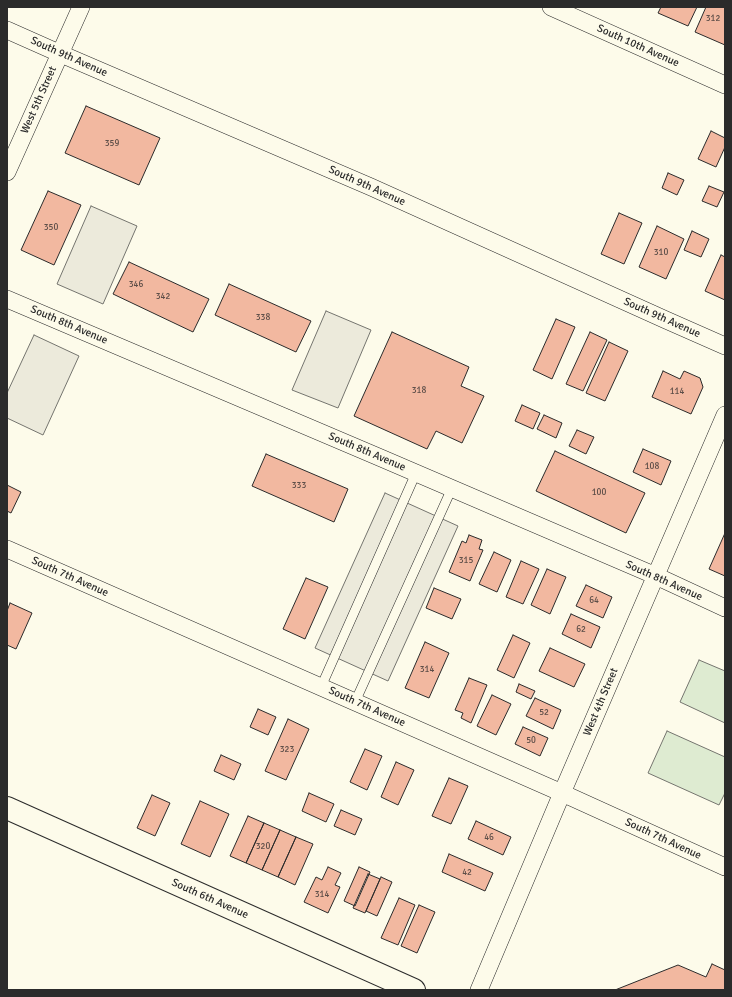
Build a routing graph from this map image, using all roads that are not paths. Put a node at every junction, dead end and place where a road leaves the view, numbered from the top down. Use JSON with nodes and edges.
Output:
{"nodes":[{"id":1,"x":81,"y":7,"type":"edge"},
{"id":2,"x":550,"y":7,"type":"edge"},
{"id":3,"x":7,"y":30,"type":"edge"},
{"id":4,"x":61,"y":54,"type":"junction"},
{"id":5,"x":725,"y":85,"type":"edge"},
{"id":6,"x":7,"y":172,"type":"edge"},
{"id":7,"x":7,"y":299,"type":"edge"},
{"id":8,"x":725,"y":346,"type":"edge"},
{"id":9,"x":725,"y":415,"type":"edge"},
{"id":10,"x":416,"y":473,"type":"junction"},
{"id":11,"x":452,"y":488,"type":"junction"},
{"id":12,"x":7,"y":549,"type":"edge"},
{"id":13,"x":656,"y":576,"type":"junction"},
{"id":14,"x":725,"y":608,"type":"edge"},
{"id":15,"x":321,"y":687,"type":"junction"},
{"id":16,"x":355,"y":702,"type":"junction"},
{"id":17,"x":562,"y":793,"type":"junction"},
{"id":18,"x":7,"y":808,"type":"edge"},
{"id":19,"x":725,"y":867,"type":"edge"},
{"id":20,"x":414,"y":990,"type":"edge"},
{"id":21,"x":479,"y":990,"type":"edge"}],
"edges":[{"from":1,"to":4,"type":"street","name":"West 5th Street"},
{"from":2,"to":5,"type":"street","name":"South 10th Avenue"},
{"from":3,"to":4,"type":"street","name":"South 9th Avenue"},
{"from":4,"to":6,"type":"street","name":"West 5th Street"},
{"from":4,"to":8,"type":"street","name":"South 9th Avenue"},
{"from":7,"to":10,"type":"street","name":"South 8th Avenue"},
{"from":9,"to":13,"type":"street","name":"West 4th Street"},
{"from":10,"to":11,"type":"street","name":"South 8th Avenue"},
{"from":10,"to":15,"type":"lane"},
{"from":11,"to":13,"type":"street","name":"South 8th Avenue"},
{"from":11,"to":16,"type":"lane"},
{"from":12,"to":15,"type":"street","name":"South 7th Avenue"},
{"from":13,"to":14,"type":"street","name":"South 8th Avenue"},
{"from":13,"to":17,"type":"street","name":"West 4th Street"},
{"from":15,"to":16,"type":"street","name":"South 7th Avenue"},
{"from":16,"to":17,"type":"street","name":"South 7th Avenue"},
{"from":17,"to":19,"type":"street","name":"South 7th Avenue"},
{"from":17,"to":21,"type":"street","name":"West 4th Street"},
{"from":18,"to":20,"type":"street","name":"South 6th Avenue"}]}
